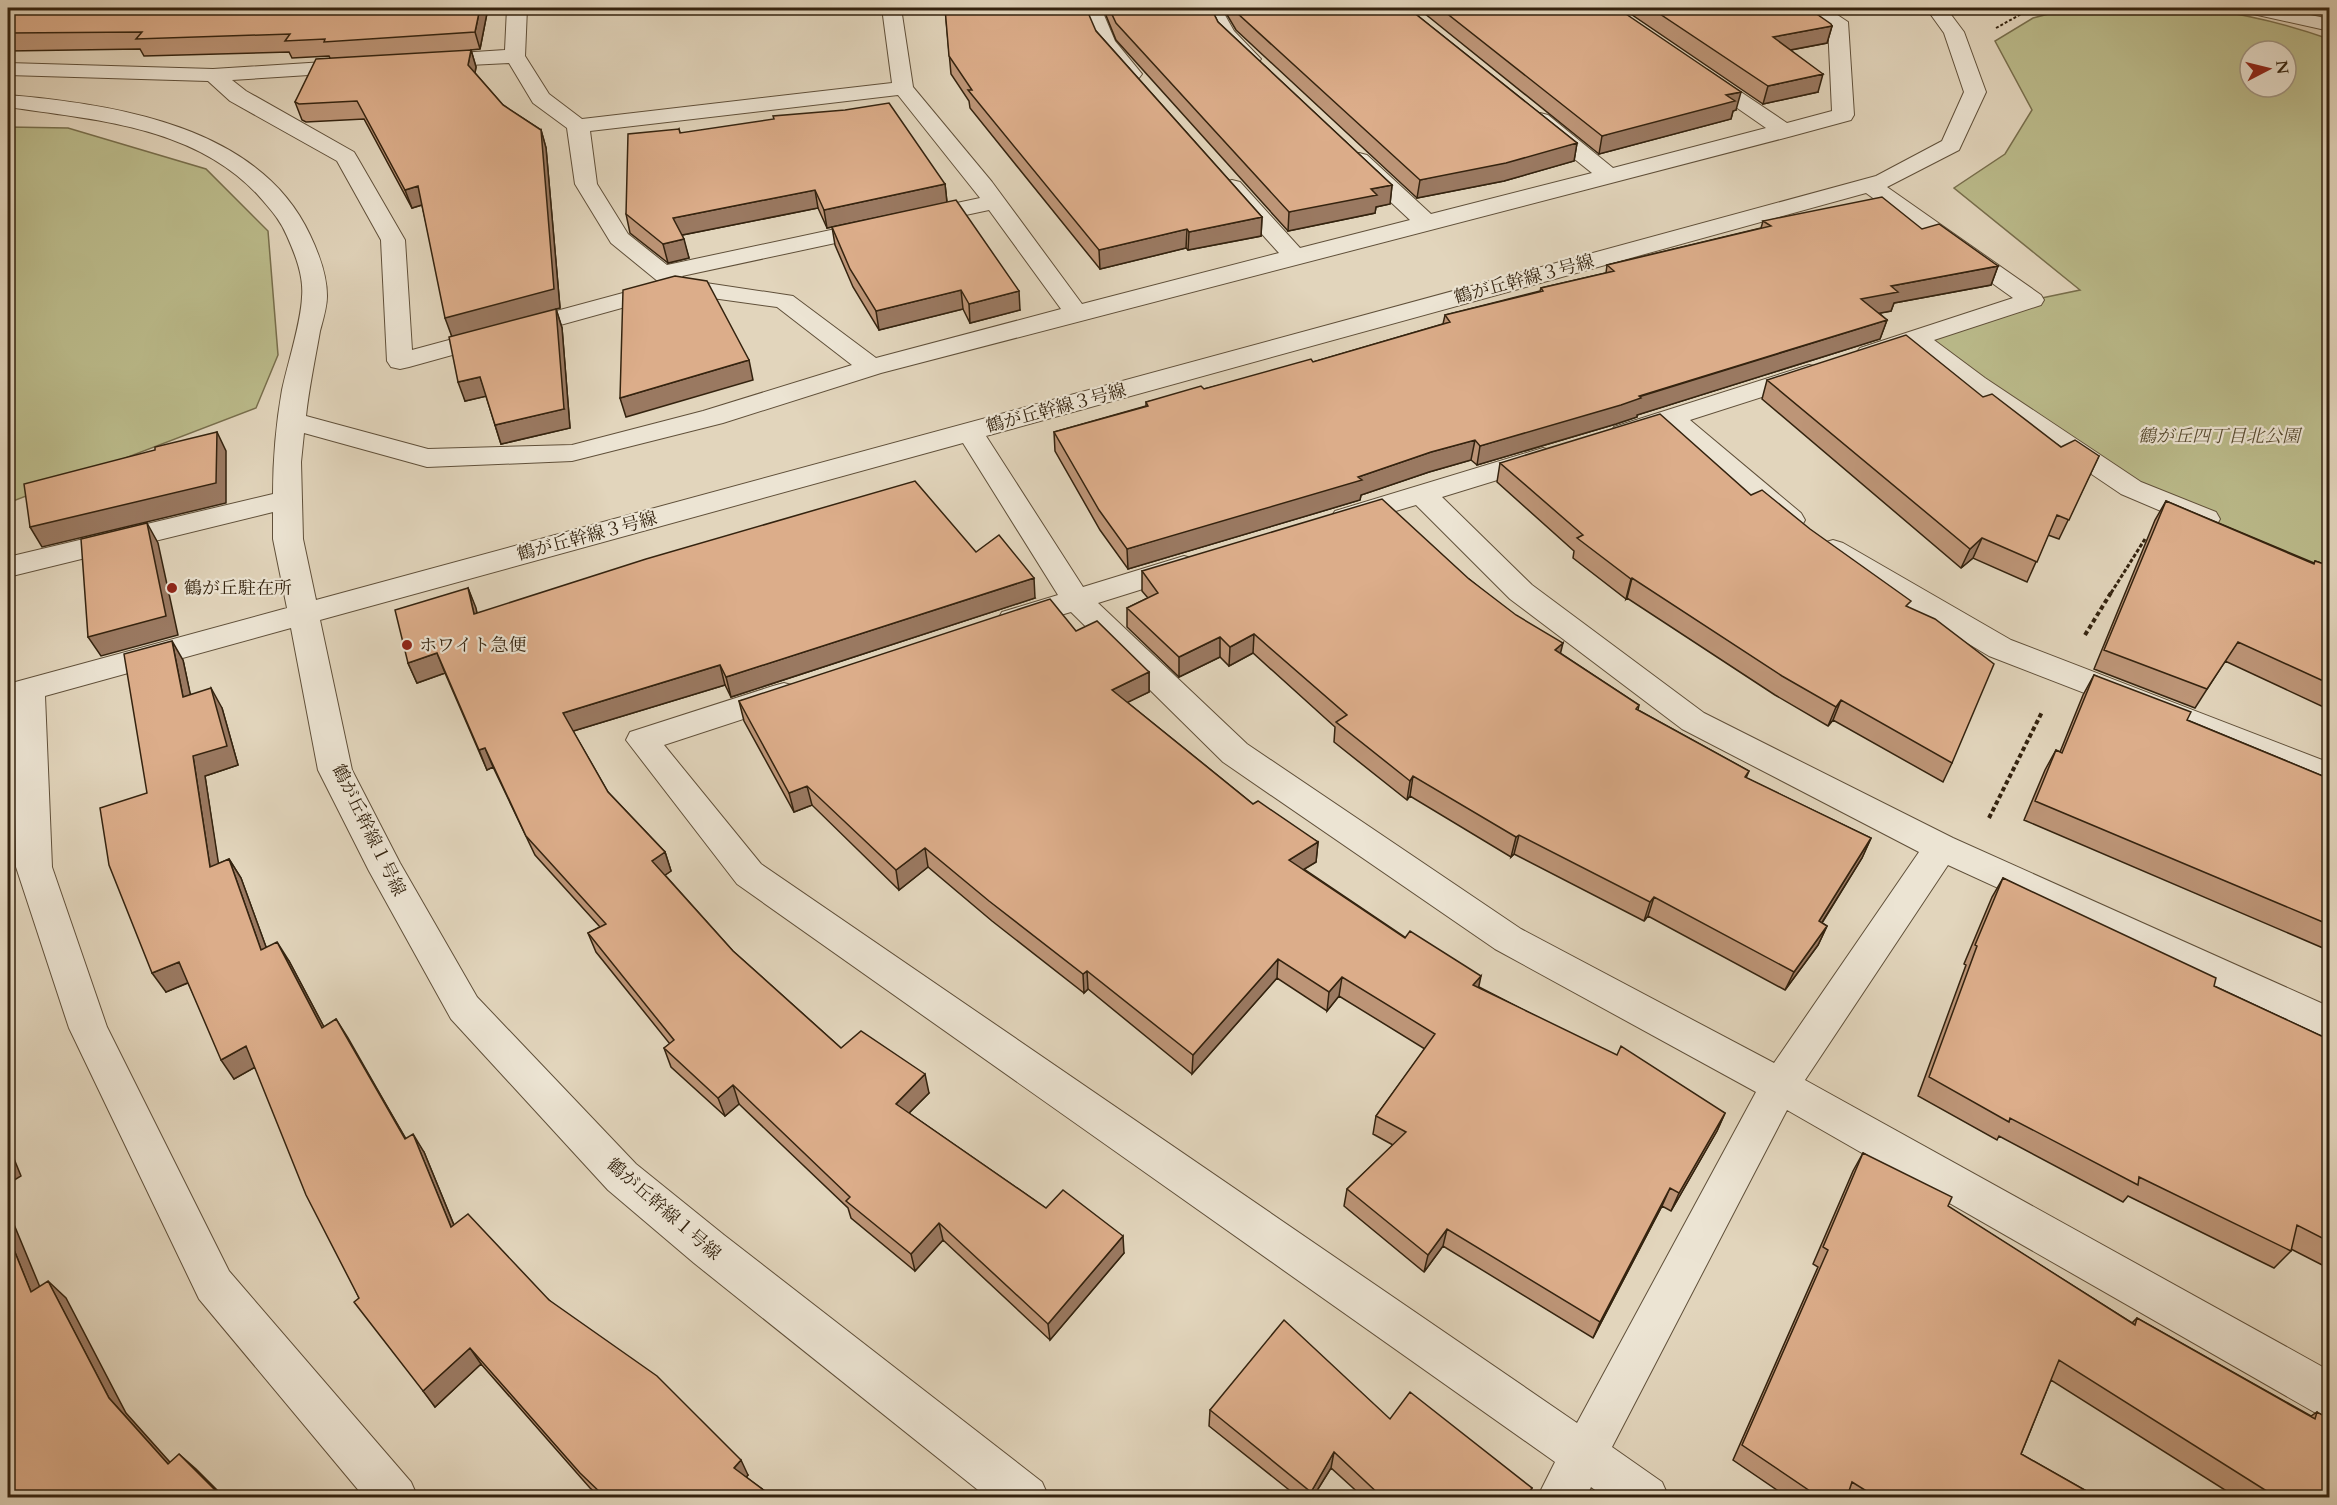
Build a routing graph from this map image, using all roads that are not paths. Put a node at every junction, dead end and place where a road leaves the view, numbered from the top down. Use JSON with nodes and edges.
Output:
{"nodes":[{"id":1,"x":517,"y":8,"type":"edge"},
{"id":2,"x":892,"y":8,"type":"edge"},
{"id":3,"x":1092,"y":8,"type":"edge"},
{"id":4,"x":1212,"y":8,"type":"edge"},
{"id":5,"x":1814,"y":8,"type":"edge"},
{"id":6,"x":1936,"y":8,"type":"edge"},
{"id":7,"x":2251,"y":8,"type":"edge"},
{"id":8,"x":2330,"y":26,"type":"edge"},
{"id":9,"x":515,"y":56,"type":"junction"},
{"id":10,"x":1685,"y":62,"type":"edge"},
{"id":11,"x":410,"y":63,"type":"edge"},
{"id":12,"x":376,"y":65,"type":"edge"},
{"id":13,"x":8,"y":69,"type":"edge"},
{"id":14,"x":213,"y":75,"type":"junction"},
{"id":15,"x":1269,"y":75,"type":"edge"},
{"id":16,"x":1143,"y":87,"type":"edge"},
{"id":17,"x":903,"y":88,"type":"junction"},
{"id":18,"x":8,"y":101,"type":"edge"},
{"id":19,"x":1525,"y":108,"type":"edge"},
{"id":20,"x":578,"y":126,"type":"junction"},
{"id":21,"x":1784,"y":131,"type":"junction"},
{"id":22,"x":1345,"y":148,"type":"edge"},
{"id":23,"x":1215,"y":167,"type":"edge"},
{"id":24,"x":1607,"y":174,"type":"junction"},
{"id":25,"x":1869,"y":185,"type":"junction"},
{"id":26,"x":995,"y":202,"type":"junction"},
{"id":27,"x":1428,"y":224,"type":"junction"},
{"id":28,"x":1294,"y":256,"type":"junction"},
{"id":29,"x":671,"y":279,"type":"junction"},
{"id":30,"x":1076,"y":313,"type":"junction"},
{"id":31,"x":1915,"y":338,"type":"junction"},
{"id":32,"x":872,"y":367,"type":"junction"},
{"id":33,"x":1671,"y":418,"type":"junction"},
{"id":34,"x":292,"y":421,"type":"junction"},
{"id":35,"x":969,"y":431,"type":"junction"},
{"id":36,"x":1422,"y":494,"type":"junction"},
{"id":37,"x":288,"y":499,"type":"junction"},
{"id":38,"x":1321,"y":524,"type":"edge"},
{"id":39,"x":2232,"y":530,"type":"edge"},
{"id":40,"x":1209,"y":558,"type":"edge"},
{"id":41,"x":8,"y":567,"type":"edge"},
{"id":42,"x":1075,"y":598,"type":"junction"},
{"id":43,"x":304,"y":614,"type":"junction"},
{"id":44,"x":984,"y":628,"type":"edge"},
{"id":45,"x":813,"y":684,"type":"edge"},
{"id":46,"x":18,"y":692,"type":"edge"},
{"id":47,"x":2330,"y":776,"type":"edge"},
{"id":48,"x":1941,"y":847,"type":"junction"},
{"id":49,"x":2330,"y":1024,"type":"edge"},
{"id":50,"x":1780,"y":1086,"type":"junction"},
{"id":51,"x":2330,"y":1396,"type":"edge"},
{"id":52,"x":1584,"y":1455,"type":"junction"},
{"id":53,"x":395,"y":1497,"type":"edge"},
{"id":54,"x":1026,"y":1497,"type":"edge"},
{"id":55,"x":1560,"y":1497,"type":"edge"},
{"id":56,"x":1646,"y":1497,"type":"edge"}],
"edges":[{"from":1,"to":9,"type":"street"},
{"from":2,"to":17,"type":"street"},
{"from":3,"to":16,"type":"street"},
{"from":4,"to":15,"type":"street"},
{"from":5,"to":21,"type":"street"},
{"from":6,"to":25,"type":"street","name":"鶴が丘幹線３号線"},
{"from":7,"to":8,"type":"street"},
{"from":9,"to":11,"type":"street"},
{"from":9,"to":20,"type":"street"},
{"from":10,"to":21,"type":"street"},
{"from":12,"to":14,"type":"street"},
{"from":13,"to":14,"type":"street"},
{"from":14,"to":29,"type":"street"},
{"from":17,"to":20,"type":"street"},
{"from":17,"to":26,"type":"street"},
{"from":18,"to":34,"type":"street","name":"鶴が丘幹線１号線"},
{"from":19,"to":24,"type":"street"},
{"from":20,"to":29,"type":"street"},
{"from":21,"to":24,"type":"street"},
{"from":22,"to":27,"type":"street"},
{"from":23,"to":28,"type":"street"},
{"from":24,"to":27,"type":"street"},
{"from":25,"to":31,"type":"street"},
{"from":25,"to":35,"type":"street","name":"鶴が丘幹線３号線"},
{"from":26,"to":29,"type":"street"},
{"from":26,"to":30,"type":"street"},
{"from":27,"to":28,"type":"street"},
{"from":28,"to":30,"type":"street"},
{"from":29,"to":32,"type":"street"},
{"from":30,"to":32,"type":"street"},
{"from":31,"to":33,"type":"street"},
{"from":31,"to":39,"type":"street"},
{"from":32,"to":34,"type":"street"},
{"from":33,"to":36,"type":"street"},
{"from":33,"to":47,"type":"street"},
{"from":34,"to":37,"type":"street","name":"鶴が丘幹線１号線"},
{"from":35,"to":42,"type":"street"},
{"from":35,"to":43,"type":"street","name":"鶴が丘幹線３号線"},
{"from":36,"to":38,"type":"street"},
{"from":36,"to":48,"type":"street"},
{"from":37,"to":41,"type":"street"},
{"from":37,"to":43,"type":"street","name":"鶴が丘幹線１号線"},
{"from":40,"to":42,"type":"street"},
{"from":42,"to":44,"type":"street"},
{"from":42,"to":50,"type":"street"},
{"from":43,"to":46,"type":"street","name":"鶴が丘幹線３号線"},
{"from":43,"to":54,"type":"street","name":"鶴が丘幹線１号線"},
{"from":45,"to":52,"type":"street"},
{"from":46,"to":53,"type":"street"},
{"from":48,"to":49,"type":"street"},
{"from":48,"to":50,"type":"street"},
{"from":50,"to":51,"type":"street"},
{"from":50,"to":52,"type":"street"},
{"from":52,"to":55,"type":"street"},
{"from":52,"to":56,"type":"street"}]}
